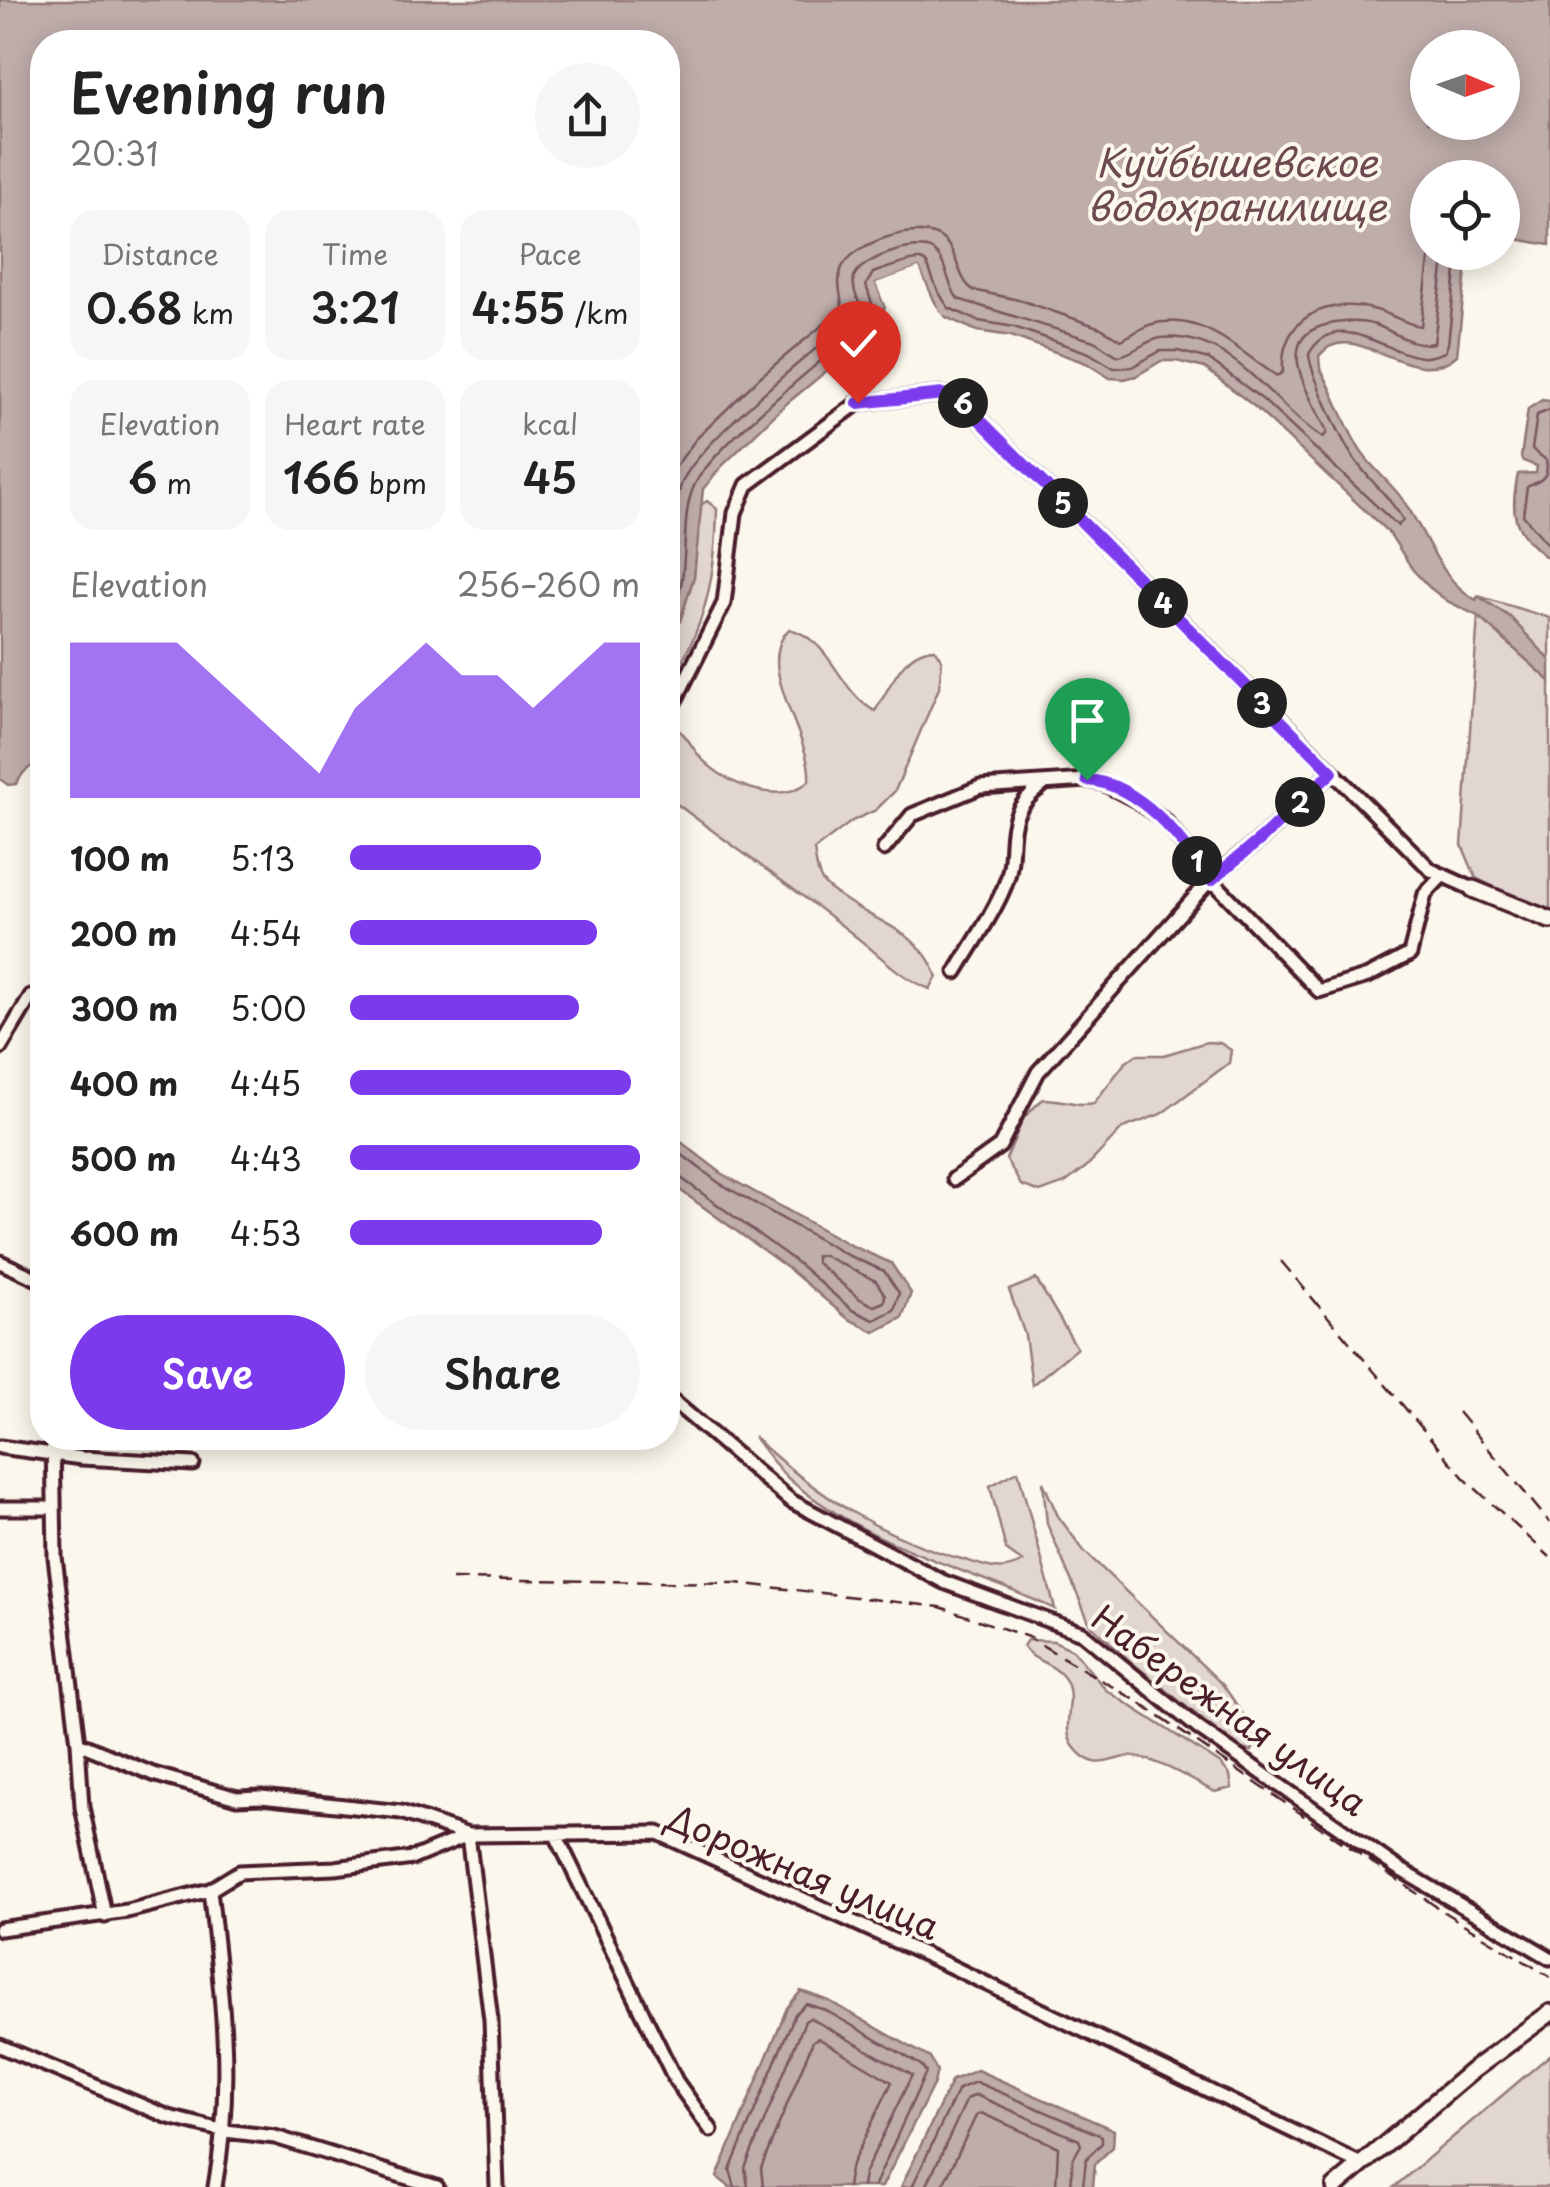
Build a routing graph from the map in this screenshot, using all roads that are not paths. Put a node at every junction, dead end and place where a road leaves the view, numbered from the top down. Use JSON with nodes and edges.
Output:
{"nodes":[{"id":1,"x":680,"y":691,"type":"edge"},
{"id":2,"x":1332,"y":772,"type":"junction"},
{"id":3,"x":1044,"y":785,"type":"junction"},
{"id":4,"x":884,"y":849,"type":"dead end"},
{"id":5,"x":1443,"y":875,"type":"junction"},
{"id":6,"x":1211,"y":880,"type":"junction"},
{"id":7,"x":1473,"y":888,"type":"joint"},
{"id":8,"x":1550,"y":920,"type":"edge"},
{"id":9,"x":956,"y":972,"type":"dead end"},
{"id":10,"x":30,"y":998,"type":"edge"},
{"id":11,"x":0,"y":1047,"type":"edge"},
{"id":12,"x":954,"y":1178,"type":"dead end"},
{"id":13,"x":0,"y":1262,"type":"edge"},
{"id":14,"x":30,"y":1276,"type":"edge"},
{"id":15,"x":680,"y":1408,"type":"edge"},
{"id":16,"x":0,"y":1447,"type":"edge"},
{"id":17,"x":53,"y":1453,"type":"junction"},
{"id":18,"x":193,"y":1464,"type":"dead end"},
{"id":19,"x":0,"y":1508,"type":"edge"},
{"id":20,"x":52,"y":1508,"type":"junction"},
{"id":21,"x":78,"y":1743,"type":"junction"},
{"id":22,"x":468,"y":1835,"type":"junction"},
{"id":23,"x":556,"y":1836,"type":"junction"},
{"id":24,"x":210,"y":1890,"type":"junction"},
{"id":25,"x":106,"y":1916,"type":"junction"},
{"id":26,"x":0,"y":1929,"type":"edge"},
{"id":27,"x":1550,"y":1958,"type":"edge"},
{"id":28,"x":1550,"y":2013,"type":"edge"},
{"id":29,"x":0,"y":2046,"type":"edge"},
{"id":30,"x":711,"y":2130,"type":"dead end"},
{"id":31,"x":225,"y":2131,"type":"junction"},
{"id":32,"x":1361,"y":2164,"type":"junction"},
{"id":33,"x":215,"y":2187,"type":"edge"},
{"id":34,"x":437,"y":2187,"type":"edge"},
{"id":35,"x":497,"y":2187,"type":"edge"},
{"id":36,"x":1335,"y":2187,"type":"edge"}],
"edges":[{"from":1,"to":2,"type":"street"},
{"from":2,"to":5,"type":"street"},
{"from":2,"to":6,"type":"street"},
{"from":3,"to":4,"type":"street"},
{"from":3,"to":6,"type":"street"},
{"from":3,"to":9,"type":"street"},
{"from":5,"to":6,"type":"street"},
{"from":5,"to":7,"type":"street"},
{"from":6,"to":12,"type":"street"},
{"from":7,"to":8,"type":"street"},
{"from":10,"to":11,"type":"street"},
{"from":13,"to":14,"type":"street"},
{"from":15,"to":27,"type":"street","name":"Набережная улица"},
{"from":16,"to":17,"type":"street"},
{"from":17,"to":18,"type":"street"},
{"from":17,"to":20,"type":"street"},
{"from":19,"to":20,"type":"street"},
{"from":20,"to":21,"type":"street"},
{"from":21,"to":22,"type":"street","name":"Дорожная улица"},
{"from":21,"to":25,"type":"street"},
{"from":22,"to":23,"type":"street","name":"Дорожная улица"},
{"from":22,"to":24,"type":"street"},
{"from":22,"to":35,"type":"street"},
{"from":23,"to":30,"type":"street"},
{"from":23,"to":32,"type":"street","name":"Дорожная улица"},
{"from":24,"to":25,"type":"street"},
{"from":24,"to":31,"type":"street"},
{"from":25,"to":26,"type":"street"},
{"from":28,"to":32,"type":"street"},
{"from":29,"to":31,"type":"street"},
{"from":31,"to":33,"type":"street"},
{"from":31,"to":34,"type":"street"},
{"from":32,"to":36,"type":"street"}]}
